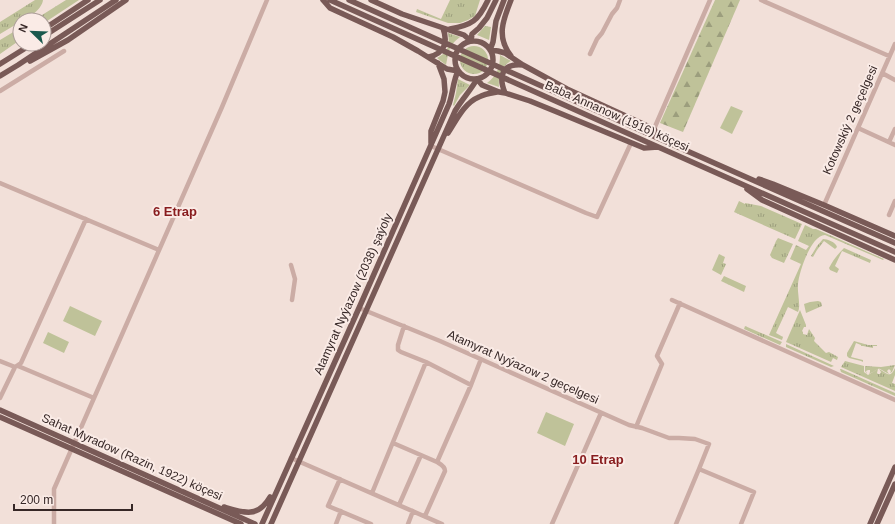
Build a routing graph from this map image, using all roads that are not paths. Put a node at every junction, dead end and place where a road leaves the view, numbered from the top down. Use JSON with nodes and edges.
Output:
{"nodes":[{"id":1,"x":88,"y":0,"type":"edge"},
{"id":2,"x":100,"y":0,"type":"edge"},
{"id":3,"x":116,"y":0,"type":"edge"},
{"id":4,"x":126,"y":0,"type":"edge"},
{"id":5,"x":267,"y":0,"type":"edge"},
{"id":6,"x":323,"y":0,"type":"edge"},
{"id":7,"x":330,"y":0,"type":"edge"},
{"id":8,"x":350,"y":0,"type":"edge"},
{"id":9,"x":371,"y":0,"type":"edge"},
{"id":10,"x":488,"y":0,"type":"edge"},
{"id":11,"x":496,"y":0,"type":"edge"},
{"id":12,"x":504,"y":0,"type":"edge"},
{"id":13,"x":511,"y":0,"type":"edge"},
{"id":14,"x":620,"y":0,"type":"edge"},
{"id":15,"x":710,"y":0,"type":"edge"},
{"id":16,"x":761,"y":0,"type":"edge"},
{"id":17,"x":52,"y":24,"type":"edge"},
{"id":18,"x":446,"y":29,"type":"junction"},
{"id":19,"x":52,"y":31,"type":"edge"},
{"id":20,"x":470,"y":41,"type":"junction"},
{"id":21,"x":895,"y":44,"type":"edge"},
{"id":22,"x":490,"y":50,"type":"junction"},
{"id":23,"x":64,"y":51,"type":"dead end"},
{"id":24,"x":16,"y":52,"type":"edge"},
{"id":25,"x":19,"y":52,"type":"edge"},
{"id":26,"x":590,"y":54,"type":"dead end"},
{"id":27,"x":890,"y":56,"type":"junction"},
{"id":28,"x":11,"y":57,"type":"junction"},
{"id":29,"x":429,"y":57,"type":"junction"},
{"id":30,"x":513,"y":58,"type":"junction"},
{"id":31,"x":438,"y":63,"type":"junction"},
{"id":32,"x":0,"y":64,"type":"edge"},
{"id":33,"x":18,"y":65,"type":"junction"},
{"id":34,"x":523,"y":65,"type":"junction"},
{"id":35,"x":458,"y":71,"type":"junction"},
{"id":36,"x":882,"y":73,"type":"junction"},
{"id":37,"x":0,"y":76,"type":"edge"},
{"id":38,"x":477,"y":79,"type":"junction"},
{"id":39,"x":895,"y":80,"type":"edge"},
{"id":40,"x":0,"y":91,"type":"edge"},
{"id":41,"x":502,"y":92,"type":"junction"},
{"id":42,"x":858,"y":128,"type":"junction"},
{"id":43,"x":654,"y":129,"type":"junction"},
{"id":44,"x":895,"y":129,"type":"edge"},
{"id":45,"x":660,"y":139,"type":"junction"},
{"id":46,"x":889,"y":142,"type":"junction"},
{"id":47,"x":631,"y":143,"type":"junction"},
{"id":48,"x":895,"y":145,"type":"edge"},
{"id":49,"x":431,"y":146,"type":"junction"},
{"id":50,"x":658,"y":147,"type":"junction"},
{"id":51,"x":438,"y":149,"type":"junction"},
{"id":52,"x":738,"y":173,"type":"junction"},
{"id":53,"x":735,"y":181,"type":"junction"},
{"id":54,"x":0,"y":183,"type":"edge"},
{"id":55,"x":895,"y":201,"type":"edge"},
{"id":56,"x":824,"y":205,"type":"junction"},
{"id":57,"x":889,"y":215,"type":"dead end"},
{"id":58,"x":86,"y":219,"type":"junction"},
{"id":59,"x":895,"y":236,"type":"edge"},
{"id":60,"x":895,"y":243,"type":"edge"},
{"id":61,"x":159,"y":250,"type":"junction"},
{"id":62,"x":895,"y":252,"type":"edge"},
{"id":63,"x":895,"y":260,"type":"edge"},
{"id":64,"x":291,"y":265,"type":"dead end"},
{"id":65,"x":292,"y":300,"type":"dead end"},
{"id":66,"x":672,"y":300,"type":"dead end"},
{"id":67,"x":680,"y":303,"type":"junction"},
{"id":68,"x":359,"y":308,"type":"junction"},
{"id":69,"x":366,"y":310,"type":"junction"},
{"id":70,"x":404,"y":326,"type":"junction"},
{"id":71,"x":481,"y":359,"type":"junction"},
{"id":72,"x":0,"y":361,"type":"edge"},
{"id":73,"x":426,"y":362,"type":"junction"},
{"id":74,"x":16,"y":366,"type":"junction"},
{"id":75,"x":471,"y":385,"type":"junction"},
{"id":76,"x":0,"y":398,"type":"edge"},
{"id":77,"x":94,"y":398,"type":"junction"},
{"id":78,"x":895,"y":400,"type":"edge"},
{"id":79,"x":0,"y":410,"type":"edge"},
{"id":80,"x":601,"y":413,"type":"junction"},
{"id":81,"x":0,"y":417,"type":"edge"},
{"id":82,"x":636,"y":427,"type":"junction"},
{"id":83,"x":393,"y":443,"type":"junction"},
{"id":84,"x":73,"y":447,"type":"junction"},
{"id":85,"x":421,"y":455,"type":"junction"},
{"id":86,"x":292,"y":458,"type":"junction"},
{"id":87,"x":299,"y":461,"type":"junction"},
{"id":88,"x":437,"y":462,"type":"junction"},
{"id":89,"x":895,"y":467,"type":"edge"},
{"id":90,"x":699,"y":469,"type":"junction"},
{"id":91,"x":340,"y":479,"type":"junction"},
{"id":92,"x":895,"y":484,"type":"edge"},
{"id":93,"x":372,"y":493,"type":"junction"},
{"id":94,"x":398,"y":505,"type":"junction"},
{"id":95,"x":208,"y":507,"type":"junction"},
{"id":96,"x":342,"y":511,"type":"junction"},
{"id":97,"x":413,"y":511,"type":"junction"},
{"id":98,"x":425,"y":516,"type":"junction"},
{"id":99,"x":362,"y":522,"type":"edge"},
{"id":100,"x":54,"y":524,"type":"edge"},
{"id":101,"x":232,"y":524,"type":"edge"},
{"id":102,"x":241,"y":524,"type":"edge"},
{"id":103,"x":255,"y":524,"type":"edge"},
{"id":104,"x":262,"y":524,"type":"edge"},
{"id":105,"x":271,"y":524,"type":"edge"},
{"id":106,"x":336,"y":524,"type":"edge"},
{"id":107,"x":371,"y":524,"type":"edge"},
{"id":108,"x":408,"y":524,"type":"edge"},
{"id":109,"x":442,"y":524,"type":"edge"},
{"id":110,"x":552,"y":524,"type":"edge"},
{"id":111,"x":676,"y":524,"type":"edge"},
{"id":112,"x":741,"y":524,"type":"edge"},
{"id":113,"x":870,"y":524,"type":"edge"},
{"id":114,"x":877,"y":524,"type":"edge"}],
"edges":[{"from":1,"to":17,"type":"main road"},
{"from":2,"to":19,"type":"main road"},
{"from":3,"to":33,"type":"main road"},
{"from":4,"to":33,"type":"main road"},
{"from":5,"to":61,"type":"street"},
{"from":6,"to":29,"type":"main road"},
{"from":7,"to":50,"type":"main road","name":"Baba Annanow (1916) köçesi"},
{"from":8,"to":45,"type":"main road","name":"Baba Annanow (1916) köçesi"},
{"from":9,"to":18,"type":"main road"},
{"from":10,"to":18,"type":"main road"},
{"from":11,"to":20,"type":"main road"},
{"from":12,"to":22,"type":"main road"},
{"from":13,"to":30,"type":"main road"},
{"from":14,"to":26,"type":"street"},
{"from":15,"to":43,"type":"street"},
{"from":16,"to":27,"type":"street"},
{"from":18,"to":20,"type":"main road"},
{"from":18,"to":29,"type":"main road"},
{"from":20,"to":22,"type":"main road"},
{"from":20,"to":35,"type":"main road"},
{"from":21,"to":27,"type":"street","name":"Kotowskiý 2 geçelgesi"},
{"from":22,"to":30,"type":"main road"},
{"from":22,"to":38,"type":"main road"},
{"from":23,"to":40,"type":"street"},
{"from":24,"to":28,"type":"main road"},
{"from":25,"to":28,"type":"main road"},
{"from":27,"to":36,"type":"street","name":"Kotowskiý 2 geçelgesi"},
{"from":28,"to":32,"type":"main road"},
{"from":29,"to":31,"type":"main road"},
{"from":30,"to":34,"type":"main road"},
{"from":31,"to":35,"type":"main road"},
{"from":31,"to":49,"type":"main road"},
{"from":33,"to":37,"type":"main road"},
{"from":34,"to":41,"type":"main road"},
{"from":34,"to":43,"type":"main road"},
{"from":35,"to":38,"type":"main road"},
{"from":35,"to":49,"type":"main road","name":"Atamyrat Nyýazow (2038) şaýoly"},
{"from":36,"to":39,"type":"street"},
{"from":36,"to":42,"type":"street","name":"Kotowskiý 2 geçelgesi"},
{"from":38,"to":41,"type":"main road"},
{"from":38,"to":51,"type":"main road","name":"Atamyrat Nyýazow (2038) şaýoly"},
{"from":41,"to":47,"type":"main road"},
{"from":41,"to":51,"type":"main road"},
{"from":42,"to":46,"type":"street"},
{"from":42,"to":56,"type":"street","name":"Kotowskiý 2 geçelgesi"},
{"from":43,"to":45,"type":"main road"},
{"from":44,"to":46,"type":"street"},
{"from":45,"to":52,"type":"main road","name":"Baba Annanow (1916) köçesi"},
{"from":46,"to":48,"type":"street"},
{"from":47,"to":50,"type":"main road"},
{"from":47,"to":51,"type":"street"},
{"from":49,"to":51,"type":"street"},
{"from":49,"to":68,"type":"main road","name":"Atamyrat Nyýazow (2038) şaýoly"},
{"from":50,"to":53,"type":"main road","name":"Baba Annanow (1916) köçesi"},
{"from":51,"to":69,"type":"main road","name":"Atamyrat Nyýazow (2038) şaýoly"},
{"from":52,"to":56,"type":"main road"},
{"from":52,"to":60,"type":"main road","name":"Baba Annanow (1916) köçesi"},
{"from":53,"to":62,"type":"main road","name":"Baba Annanow (1916) köçesi"},
{"from":53,"to":63,"type":"main road"},
{"from":54,"to":58,"type":"street"},
{"from":55,"to":57,"type":"street"},
{"from":56,"to":59,"type":"main road"},
{"from":58,"to":61,"type":"street"},
{"from":58,"to":74,"type":"street"},
{"from":61,"to":77,"type":"street"},
{"from":64,"to":65,"type":"street"},
{"from":66,"to":67,"type":"street"},
{"from":67,"to":78,"type":"street"},
{"from":67,"to":82,"type":"street"},
{"from":68,"to":69,"type":"street","name":"Atamyrat Nyýazow 2 geçelgesi"},
{"from":68,"to":86,"type":"main road","name":"Atamyrat Nyýazow (2038) şaýoly"},
{"from":69,"to":70,"type":"street","name":"Atamyrat Nyýazow 2 geçelgesi"},
{"from":69,"to":87,"type":"main road","name":"Atamyrat Nyýazow (2038) şaýoly"},
{"from":70,"to":71,"type":"street","name":"Atamyrat Nyýazow 2 geçelgesi"},
{"from":70,"to":73,"type":"street"},
{"from":71,"to":75,"type":"street"},
{"from":71,"to":80,"type":"street","name":"Atamyrat Nyýazow 2 geçelgesi"},
{"from":72,"to":74,"type":"street"},
{"from":73,"to":75,"type":"street"},
{"from":73,"to":83,"type":"street"},
{"from":74,"to":76,"type":"street"},
{"from":74,"to":77,"type":"street"},
{"from":75,"to":88,"type":"street"},
{"from":77,"to":84,"type":"street"},
{"from":79,"to":84,"type":"main road","name":"Sahat Myradow (Razin, 1922) köçesi"},
{"from":80,"to":82,"type":"street","name":"Atamyrat Nyýazow 2 geçelgesi"},
{"from":80,"to":110,"type":"street"},
{"from":81,"to":84,"type":"main road"},
{"from":82,"to":90,"type":"street","name":"Atamyrat Nyýazow 2 geçelgesi"},
{"from":83,"to":85,"type":"street"},
{"from":83,"to":93,"type":"street"},
{"from":84,"to":95,"type":"main road"},
{"from":84,"to":100,"type":"street"},
{"from":85,"to":88,"type":"street"},
{"from":85,"to":94,"type":"street"},
{"from":86,"to":87,"type":"street"},
{"from":86,"to":95,"type":"main road"},
{"from":86,"to":104,"type":"main road","name":"Atamyrat Nyýazow (2038) şaýoly"},
{"from":87,"to":91,"type":"street"},
{"from":87,"to":105,"type":"main road","name":"Atamyrat Nyýazow (2038) şaýoly"},
{"from":88,"to":98,"type":"street"},
{"from":89,"to":113,"type":"main road"},
{"from":90,"to":111,"type":"street"},
{"from":90,"to":112,"type":"street"},
{"from":91,"to":93,"type":"street"},
{"from":91,"to":96,"type":"street"},
{"from":92,"to":114,"type":"main road"},
{"from":93,"to":94,"type":"street"},
{"from":94,"to":97,"type":"street"},
{"from":95,"to":101,"type":"main road"},
{"from":95,"to":102,"type":"main road"},
{"from":95,"to":103,"type":"main road","name":"Sahat Myradow (Razin, 1922) köçesi"},
{"from":96,"to":99,"type":"street"},
{"from":96,"to":106,"type":"street"},
{"from":97,"to":98,"type":"street"},
{"from":97,"to":108,"type":"street"},
{"from":98,"to":109,"type":"street"},
{"from":99,"to":107,"type":"street"}]}
